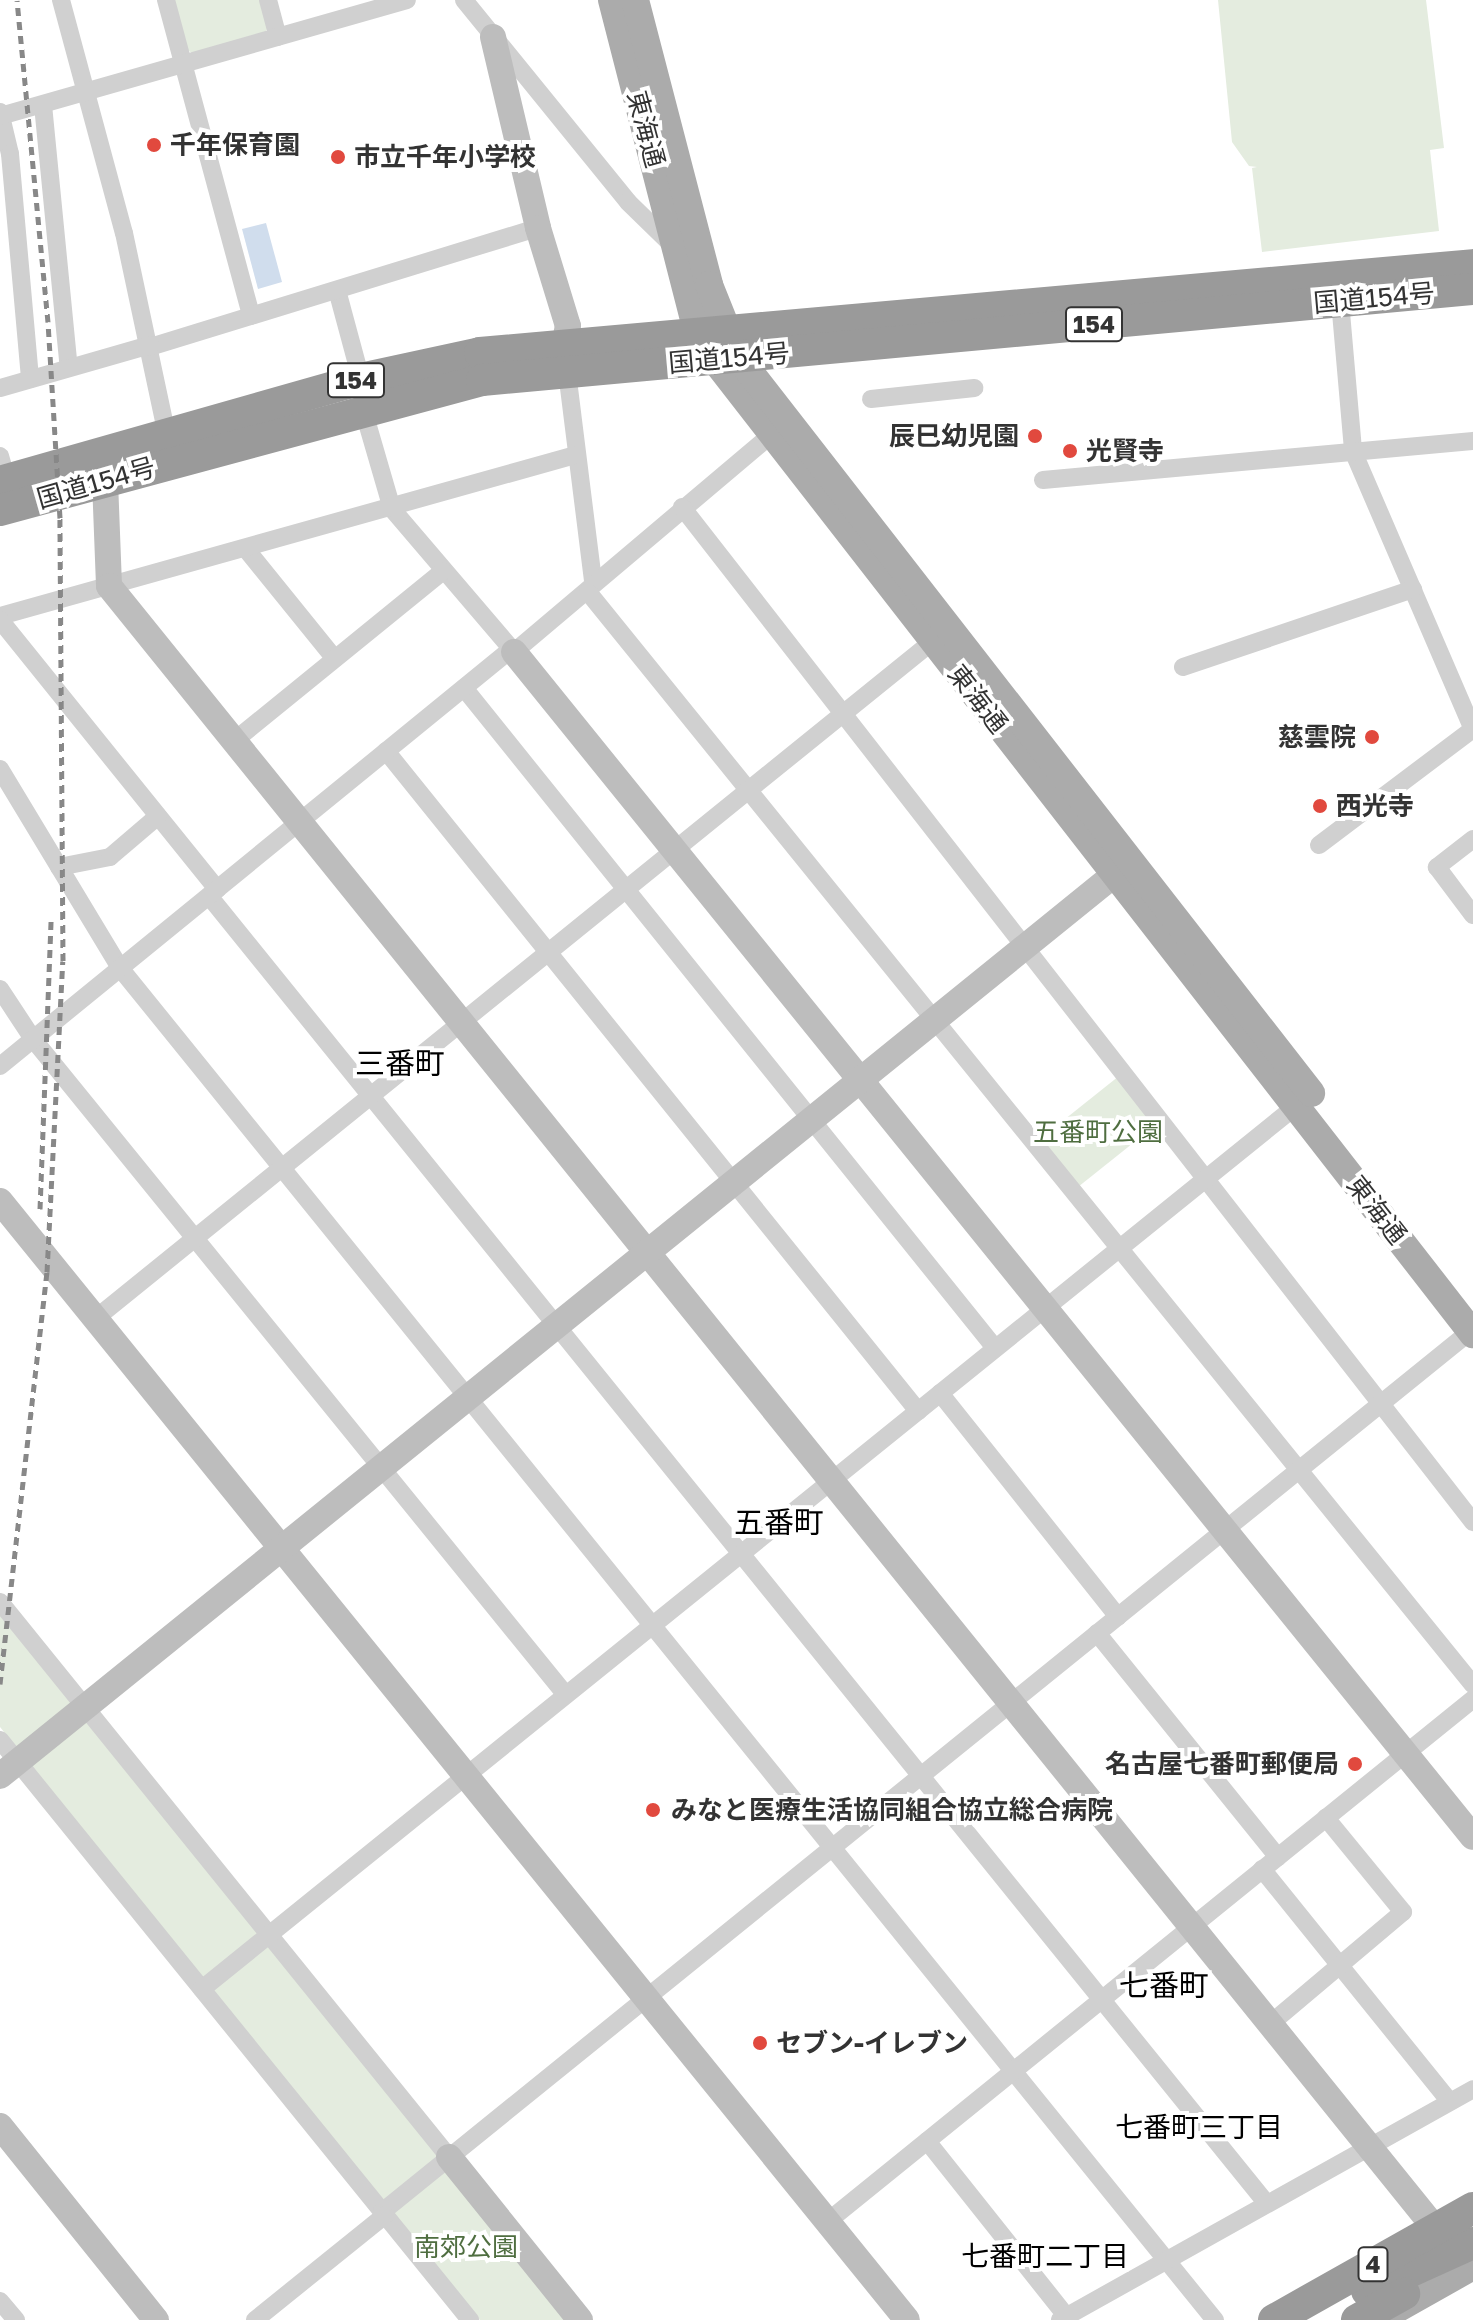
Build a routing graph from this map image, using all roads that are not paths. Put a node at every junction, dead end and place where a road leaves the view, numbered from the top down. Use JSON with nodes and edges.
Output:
{"nodes":[{"id":1,"x":61,"y":0,"type":"edge"},
{"id":2,"x":166,"y":0,"type":"edge"},
{"id":3,"x":268,"y":0,"type":"edge"},
{"id":4,"x":407,"y":0,"type":"edge"},
{"id":5,"x":464,"y":0,"type":"edge"},
{"id":6,"x":482,"y":0,"type":"edge"},
{"id":7,"x":612,"y":0,"type":"edge"},
{"id":8,"x":635,"y":0,"type":"edge"},
{"id":9,"x":278,"y":37,"type":"junction"},
{"id":10,"x":493,"y":37,"type":"junction"},
{"id":11,"x":183,"y":65,"type":"junction"},
{"id":12,"x":87,"y":94,"type":"junction"},
{"id":13,"x":43,"y":105,"type":"junction"},
{"id":14,"x":0,"y":115,"type":"edge"},
{"id":15,"x":538,"y":228,"type":"junction"},
{"id":16,"x":680,"y":253,"type":"junction"},
{"id":17,"x":1473,"y":265,"type":"edge"},
{"id":18,"x":1473,"y":289,"type":"edge"},
{"id":19,"x":337,"y":290,"type":"junction"},
{"id":20,"x":1340,"y":301,"type":"junction"},
{"id":21,"x":251,"y":316,"type":"junction"},
{"id":22,"x":710,"y":330,"type":"junction"},
{"id":23,"x":150,"y":346,"type":"junction"},
{"id":24,"x":566,"y":358,"type":"junction"},
{"id":25,"x":726,"y":358,"type":"junction"},
{"id":26,"x":69,"y":368,"type":"junction"},
{"id":27,"x":30,"y":379,"type":"junction"},
{"id":28,"x":0,"y":388,"type":"edge"},
{"id":29,"x":974,"y":388,"type":"dead end"},
{"id":30,"x":362,"y":394,"type":"junction"},
{"id":31,"x":871,"y":399,"type":"dead end"},
{"id":32,"x":772,"y":434,"type":"junction"},
{"id":33,"x":167,"y":435,"type":"junction"},
{"id":34,"x":1473,"y":441,"type":"edge"},
{"id":35,"x":1353,"y":451,"type":"junction"},
{"id":36,"x":575,"y":455,"type":"junction"},
{"id":37,"x":1043,"y":480,"type":"dead end"},
{"id":38,"x":105,"y":481,"type":"junction"},
{"id":39,"x":2,"y":482,"type":"edge"},
{"id":40,"x":682,"y":507,"type":"junction"},
{"id":41,"x":392,"y":509,"type":"junction"},
{"id":42,"x":246,"y":549,"type":"junction"},
{"id":43,"x":443,"y":571,"type":"junction"},
{"id":44,"x":109,"y":586,"type":"junction"},
{"id":45,"x":590,"y":586,"type":"junction"},
{"id":46,"x":1413,"y":589,"type":"junction"},
{"id":47,"x":0,"y":618,"type":"edge"},
{"id":48,"x":933,"y":641,"type":"junction"},
{"id":49,"x":511,"y":652,"type":"junction"},
{"id":50,"x":335,"y":659,"type":"junction"},
{"id":51,"x":1183,"y":667,"type":"dead end"},
{"id":52,"x":464,"y":688,"type":"junction"},
{"id":53,"x":843,"y":714,"type":"junction"},
{"id":54,"x":1473,"y":729,"type":"edge"},
{"id":55,"x":234,"y":741,"type":"junction"},
{"id":56,"x":386,"y":751,"type":"junction"},
{"id":57,"x":0,"y":769,"type":"edge"},
{"id":58,"x":749,"y":790,"type":"junction"},
{"id":59,"x":158,"y":816,"type":"junction"},
{"id":60,"x":299,"y":822,"type":"junction"},
{"id":61,"x":1473,"y":839,"type":"edge"},
{"id":62,"x":1319,"y":845,"type":"dead end"},
{"id":63,"x":674,"y":851,"type":"junction"},
{"id":64,"x":59,"y":867,"type":"junction"},
{"id":65,"x":1123,"y":868,"type":"junction"},
{"id":66,"x":626,"y":890,"type":"junction"},
{"id":67,"x":213,"y":892,"type":"junction"},
{"id":68,"x":1473,"y":915,"type":"edge"},
{"id":69,"x":1026,"y":946,"type":"junction"},
{"id":70,"x":549,"y":953,"type":"junction"},
{"id":71,"x":120,"y":968,"type":"junction"},
{"id":72,"x":0,"y":989,"type":"edge"},
{"id":73,"x":935,"y":1020,"type":"junction"},
{"id":74,"x":461,"y":1023,"type":"junction"},
{"id":75,"x":33,"y":1039,"type":"junction"},
{"id":76,"x":0,"y":1066,"type":"edge"},
{"id":77,"x":861,"y":1080,"type":"junction"},
{"id":78,"x":372,"y":1095,"type":"junction"},
{"id":79,"x":1296,"y":1106,"type":"junction"},
{"id":80,"x":811,"y":1120,"type":"junction"},
{"id":81,"x":283,"y":1167,"type":"junction"},
{"id":82,"x":1206,"y":1179,"type":"junction"},
{"id":83,"x":734,"y":1182,"type":"junction"},
{"id":84,"x":0,"y":1201,"type":"edge"},
{"id":85,"x":195,"y":1238,"type":"junction"},
{"id":86,"x":1120,"y":1248,"type":"junction"},
{"id":87,"x":647,"y":1253,"type":"junction"},
{"id":88,"x":1473,"y":1303,"type":"edge"},
{"id":89,"x":1045,"y":1309,"type":"junction"},
{"id":90,"x":95,"y":1319,"type":"junction"},
{"id":91,"x":558,"y":1324,"type":"junction"},
{"id":92,"x":1472,"y":1331,"type":"edge"},
{"id":93,"x":995,"y":1348,"type":"junction"},
{"id":94,"x":940,"y":1393,"type":"junction"},
{"id":95,"x":469,"y":1397,"type":"junction"},
{"id":96,"x":1380,"y":1404,"type":"junction"},
{"id":97,"x":918,"y":1411,"type":"junction"},
{"id":98,"x":381,"y":1468,"type":"junction"},
{"id":99,"x":1300,"y":1469,"type":"junction"},
{"id":100,"x":831,"y":1481,"type":"junction"},
{"id":101,"x":1473,"y":1522,"type":"edge"},
{"id":102,"x":1224,"y":1531,"type":"junction"},
{"id":103,"x":282,"y":1548,"type":"junction"},
{"id":104,"x":743,"y":1552,"type":"junction"},
{"id":105,"x":0,"y":1602,"type":"edge"},
{"id":106,"x":1118,"y":1617,"type":"junction"},
{"id":107,"x":653,"y":1625,"type":"junction"},
{"id":108,"x":1097,"y":1633,"type":"junction"},
{"id":109,"x":1473,"y":1685,"type":"edge"},
{"id":110,"x":566,"y":1695,"type":"junction"},
{"id":111,"x":1473,"y":1699,"type":"edge"},
{"id":112,"x":1011,"y":1703,"type":"junction"},
{"id":113,"x":85,"y":1707,"type":"junction"},
{"id":114,"x":0,"y":1740,"type":"edge"},
{"id":115,"x":1406,"y":1754,"type":"junction"},
{"id":116,"x":9,"y":1769,"type":"edge"},
{"id":117,"x":922,"y":1775,"type":"junction"},
{"id":118,"x":465,"y":1776,"type":"junction"},
{"id":119,"x":1326,"y":1818,"type":"junction"},
{"id":120,"x":1473,"y":1837,"type":"edge"},
{"id":121,"x":832,"y":1848,"type":"junction"},
{"id":122,"x":1278,"y":1857,"type":"junction"},
{"id":123,"x":1262,"y":1869,"type":"junction"},
{"id":124,"x":1191,"y":1927,"type":"junction"},
{"id":125,"x":269,"y":1934,"type":"junction"},
{"id":126,"x":1340,"y":1965,"type":"junction"},
{"id":127,"x":202,"y":1989,"type":"junction"},
{"id":128,"x":646,"y":1999,"type":"junction"},
{"id":129,"x":1102,"y":1999,"type":"junction"},
{"id":130,"x":1270,"y":2024,"type":"junction"},
{"id":131,"x":1013,"y":2071,"type":"junction"},
{"id":132,"x":1473,"y":2089,"type":"edge"},
{"id":133,"x":1450,"y":2102,"type":"junction"},
{"id":134,"x":4,"y":2140,"type":"edge"},
{"id":135,"x":927,"y":2141,"type":"junction"},
{"id":136,"x":1370,"y":2147,"type":"junction"},
{"id":137,"x":449,"y":2157,"type":"junction"},
{"id":138,"x":1473,"y":2198,"type":"edge"},
{"id":139,"x":1267,"y":2204,"type":"junction"},
{"id":140,"x":1473,"y":2208,"type":"edge"},
{"id":141,"x":384,"y":2213,"type":"junction"},
{"id":142,"x":827,"y":2222,"type":"junction"},
{"id":143,"x":1431,"y":2223,"type":"junction"},
{"id":144,"x":1166,"y":2260,"type":"junction"},
{"id":145,"x":1472,"y":2261,"type":"edge"},
{"id":146,"x":0,"y":2301,"type":"edge"},
{"id":147,"x":1063,"y":2318,"type":"edge"},
{"id":148,"x":16,"y":2320,"type":"edge"},
{"id":149,"x":156,"y":2320,"type":"edge"},
{"id":150,"x":255,"y":2320,"type":"edge"},
{"id":151,"x":470,"y":2320,"type":"edge"},
{"id":152,"x":580,"y":2320,"type":"edge"},
{"id":153,"x":907,"y":2320,"type":"edge"},
{"id":154,"x":1215,"y":2320,"type":"edge"},
{"id":155,"x":1255,"y":2320,"type":"edge"},
{"id":156,"x":1274,"y":2320,"type":"edge"},
{"id":157,"x":1316,"y":2320,"type":"edge"},
{"id":158,"x":1357,"y":2320,"type":"edge"},
{"id":159,"x":1377,"y":2320,"type":"edge"}],
"edges":[{"from":1,"to":12,"type":"street"},
{"from":2,"to":11,"type":"street"},
{"from":3,"to":9,"type":"street"},
{"from":4,"to":9,"type":"street"},
{"from":5,"to":10,"type":"street"},
{"from":6,"to":10,"type":"street"},
{"from":7,"to":16,"type":"main road","name":"東海通"},
{"from":8,"to":22,"type":"main road","name":"東海通"},
{"from":9,"to":11,"type":"street"},
{"from":10,"to":15,"type":"street"},
{"from":10,"to":16,"type":"street"},
{"from":11,"to":12,"type":"street"},
{"from":11,"to":21,"type":"street"},
{"from":12,"to":13,"type":"street"},
{"from":12,"to":23,"type":"street"},
{"from":13,"to":14,"type":"street"},
{"from":13,"to":26,"type":"street"},
{"from":14,"to":27,"type":"street"},
{"from":15,"to":19,"type":"street"},
{"from":15,"to":24,"type":"street"},
{"from":16,"to":22,"type":"main road","name":"東海通"},
{"from":17,"to":22,"type":"highway","name":"国道154号","number":"154"},
{"from":18,"to":20,"type":"highway","name":"国道154号","number":"154"},
{"from":19,"to":21,"type":"street"},
{"from":19,"to":30,"type":"street"},
{"from":20,"to":25,"type":"highway","name":"国道154号","number":"154"},
{"from":20,"to":35,"type":"street"},
{"from":21,"to":23,"type":"street"},
{"from":22,"to":24,"type":"highway","name":"国道154号","number":"154"},
{"from":22,"to":25,"type":"main road","name":"東海通"},
{"from":23,"to":26,"type":"street"},
{"from":23,"to":33,"type":"street"},
{"from":24,"to":25,"type":"highway","name":"国道154号","number":"154"},
{"from":24,"to":30,"type":"highway","name":"国道154号","number":"154"},
{"from":24,"to":36,"type":"street"},
{"from":25,"to":32,"type":"main road","name":"東海通"},
{"from":25,"to":65,"type":"main road","name":"東海通"},
{"from":26,"to":27,"type":"street"},
{"from":27,"to":28,"type":"street"},
{"from":29,"to":31,"type":"street"},
{"from":30,"to":33,"type":"highway","name":"国道154号","number":"154"},
{"from":30,"to":38,"type":"highway","name":"国道154号","number":"154"},
{"from":30,"to":41,"type":"street"},
{"from":32,"to":40,"type":"street"},
{"from":32,"to":48,"type":"main road","name":"東海通"},
{"from":33,"to":39,"type":"highway","name":"国道154号","number":"154"},
{"from":34,"to":35,"type":"street"},
{"from":35,"to":37,"type":"street"},
{"from":35,"to":46,"type":"street"},
{"from":36,"to":41,"type":"street"},
{"from":36,"to":45,"type":"street"},
{"from":38,"to":39,"type":"highway","name":"国道154号","number":"154"},
{"from":38,"to":44,"type":"street"},
{"from":40,"to":45,"type":"street"},
{"from":40,"to":53,"type":"street"},
{"from":41,"to":42,"type":"street"},
{"from":41,"to":43,"type":"street"},
{"from":42,"to":44,"type":"street"},
{"from":42,"to":50,"type":"street"},
{"from":43,"to":49,"type":"street"},
{"from":43,"to":50,"type":"street"},
{"from":44,"to":47,"type":"street"},
{"from":44,"to":55,"type":"street"},
{"from":45,"to":49,"type":"street"},
{"from":45,"to":58,"type":"street"},
{"from":46,"to":51,"type":"street"},
{"from":46,"to":54,"type":"street"},
{"from":47,"to":59,"type":"street"},
{"from":48,"to":53,"type":"street"},
{"from":48,"to":65,"type":"main road","name":"東海通"},
{"from":49,"to":52,"type":"street"},
{"from":49,"to":63,"type":"street"},
{"from":50,"to":55,"type":"street"},
{"from":52,"to":56,"type":"street"},
{"from":52,"to":66,"type":"street"},
{"from":53,"to":58,"type":"street"},
{"from":53,"to":69,"type":"street"},
{"from":54,"to":62,"type":"street"},
{"from":55,"to":60,"type":"street"},
{"from":56,"to":60,"type":"street"},
{"from":56,"to":70,"type":"street"},
{"from":57,"to":64,"type":"street"},
{"from":58,"to":63,"type":"street"},
{"from":58,"to":73,"type":"street"},
{"from":59,"to":64,"type":"street"},
{"from":59,"to":67,"type":"street"},
{"from":60,"to":67,"type":"street"},
{"from":60,"to":74,"type":"street"},
{"from":61,"to":68,"type":"street"},
{"from":63,"to":66,"type":"street"},
{"from":63,"to":77,"type":"street"},
{"from":64,"to":71,"type":"street"},
{"from":65,"to":69,"type":"street"},
{"from":65,"to":79,"type":"main road","name":"東海通"},
{"from":65,"to":88,"type":"main road","name":"東海通"},
{"from":66,"to":70,"type":"street"},
{"from":66,"to":80,"type":"street"},
{"from":67,"to":71,"type":"street"},
{"from":67,"to":78,"type":"street"},
{"from":69,"to":73,"type":"street"},
{"from":69,"to":82,"type":"street"},
{"from":70,"to":74,"type":"street"},
{"from":70,"to":83,"type":"street"},
{"from":71,"to":75,"type":"street"},
{"from":71,"to":81,"type":"street"},
{"from":72,"to":75,"type":"street"},
{"from":73,"to":77,"type":"street"},
{"from":73,"to":86,"type":"street"},
{"from":74,"to":78,"type":"street"},
{"from":74,"to":87,"type":"street"},
{"from":75,"to":76,"type":"street"},
{"from":75,"to":85,"type":"street"},
{"from":77,"to":80,"type":"street"},
{"from":77,"to":89,"type":"street"},
{"from":78,"to":81,"type":"street"},
{"from":78,"to":91,"type":"street"},
{"from":79,"to":82,"type":"street"},
{"from":79,"to":92,"type":"main road","name":"東海通"},
{"from":80,"to":83,"type":"street"},
{"from":80,"to":93,"type":"street"},
{"from":81,"to":85,"type":"street"},
{"from":81,"to":95,"type":"street"},
{"from":82,"to":86,"type":"street"},
{"from":82,"to":96,"type":"street"},
{"from":83,"to":87,"type":"street"},
{"from":83,"to":97,"type":"street"},
{"from":84,"to":90,"type":"street"},
{"from":85,"to":90,"type":"street"},
{"from":85,"to":98,"type":"street"},
{"from":86,"to":89,"type":"street"},
{"from":86,"to":99,"type":"street"},
{"from":87,"to":91,"type":"street"},
{"from":87,"to":100,"type":"street"},
{"from":89,"to":93,"type":"street"},
{"from":89,"to":102,"type":"street"},
{"from":90,"to":103,"type":"street"},
{"from":91,"to":95,"type":"street"},
{"from":91,"to":104,"type":"street"},
{"from":92,"to":96,"type":"street"},
{"from":93,"to":94,"type":"street"},
{"from":94,"to":97,"type":"street"},
{"from":94,"to":106,"type":"street"},
{"from":95,"to":98,"type":"street"},
{"from":95,"to":107,"type":"street"},
{"from":96,"to":99,"type":"street"},
{"from":96,"to":101,"type":"street"},
{"from":97,"to":100,"type":"street"},
{"from":98,"to":103,"type":"street"},
{"from":98,"to":110,"type":"street"},
{"from":99,"to":102,"type":"street"},
{"from":99,"to":109,"type":"street"},
{"from":100,"to":104,"type":"street"},
{"from":100,"to":112,"type":"street"},
{"from":102,"to":106,"type":"street"},
{"from":102,"to":115,"type":"street"},
{"from":103,"to":113,"type":"street"},
{"from":103,"to":118,"type":"street"},
{"from":104,"to":107,"type":"street"},
{"from":104,"to":117,"type":"street"},
{"from":105,"to":113,"type":"street"},
{"from":106,"to":108,"type":"street"},
{"from":107,"to":110,"type":"street"},
{"from":107,"to":121,"type":"street"},
{"from":108,"to":112,"type":"street"},
{"from":108,"to":122,"type":"street"},
{"from":110,"to":118,"type":"street"},
{"from":111,"to":115,"type":"street"},
{"from":112,"to":117,"type":"street"},
{"from":112,"to":124,"type":"street"},
{"from":113,"to":116,"type":"street"},
{"from":113,"to":125,"type":"street"},
{"from":114,"to":116,"type":"street"},
{"from":115,"to":119,"type":"street"},
{"from":115,"to":120,"type":"street"},
{"from":116,"to":127,"type":"street"},
{"from":117,"to":121,"type":"street"},
{"from":117,"to":129,"type":"street"},
{"from":118,"to":125,"type":"street"},
{"from":118,"to":128,"type":"street"},
{"from":119,"to":122,"type":"street"},
{"from":119,"to":126,"type":"street"},
{"from":121,"to":128,"type":"street"},
{"from":121,"to":131,"type":"street"},
{"from":122,"to":123,"type":"street"},
{"from":123,"to":124,"type":"street"},
{"from":123,"to":126,"type":"street"},
{"from":124,"to":129,"type":"street"},
{"from":124,"to":130,"type":"street"},
{"from":125,"to":127,"type":"street"},
{"from":125,"to":137,"type":"street"},
{"from":126,"to":130,"type":"street"},
{"from":126,"to":133,"type":"street"},
{"from":127,"to":141,"type":"street"},
{"from":128,"to":137,"type":"street"},
{"from":128,"to":142,"type":"street"},
{"from":129,"to":131,"type":"street"},
{"from":129,"to":139,"type":"street"},
{"from":130,"to":136,"type":"street"},
{"from":131,"to":135,"type":"street"},
{"from":131,"to":144,"type":"street"},
{"from":132,"to":133,"type":"street"},
{"from":133,"to":136,"type":"street"},
{"from":134,"to":149,"type":"street"},
{"from":135,"to":142,"type":"street"},
{"from":135,"to":147,"type":"street"},
{"from":136,"to":139,"type":"street"},
{"from":136,"to":143,"type":"street"},
{"from":137,"to":141,"type":"street"},
{"from":137,"to":152,"type":"street"},
{"from":138,"to":143,"type":"main road"},
{"from":139,"to":144,"type":"street"},
{"from":140,"to":156,"type":"highway","number":"4","bridge":true},
{"from":141,"to":150,"type":"street"},
{"from":141,"to":151,"type":"street"},
{"from":142,"to":153,"type":"street"},
{"from":143,"to":145,"type":"street"},
{"from":143,"to":155,"type":"main road"},
{"from":144,"to":147,"type":"street"},
{"from":144,"to":154,"type":"street"},
{"from":145,"to":157,"type":"highway","bridge":true},
{"from":145,"to":158,"type":"highway","number":"4","bridge":true},
{"from":145,"to":159,"type":"main road"},
{"from":146,"to":148,"type":"street"}]}
